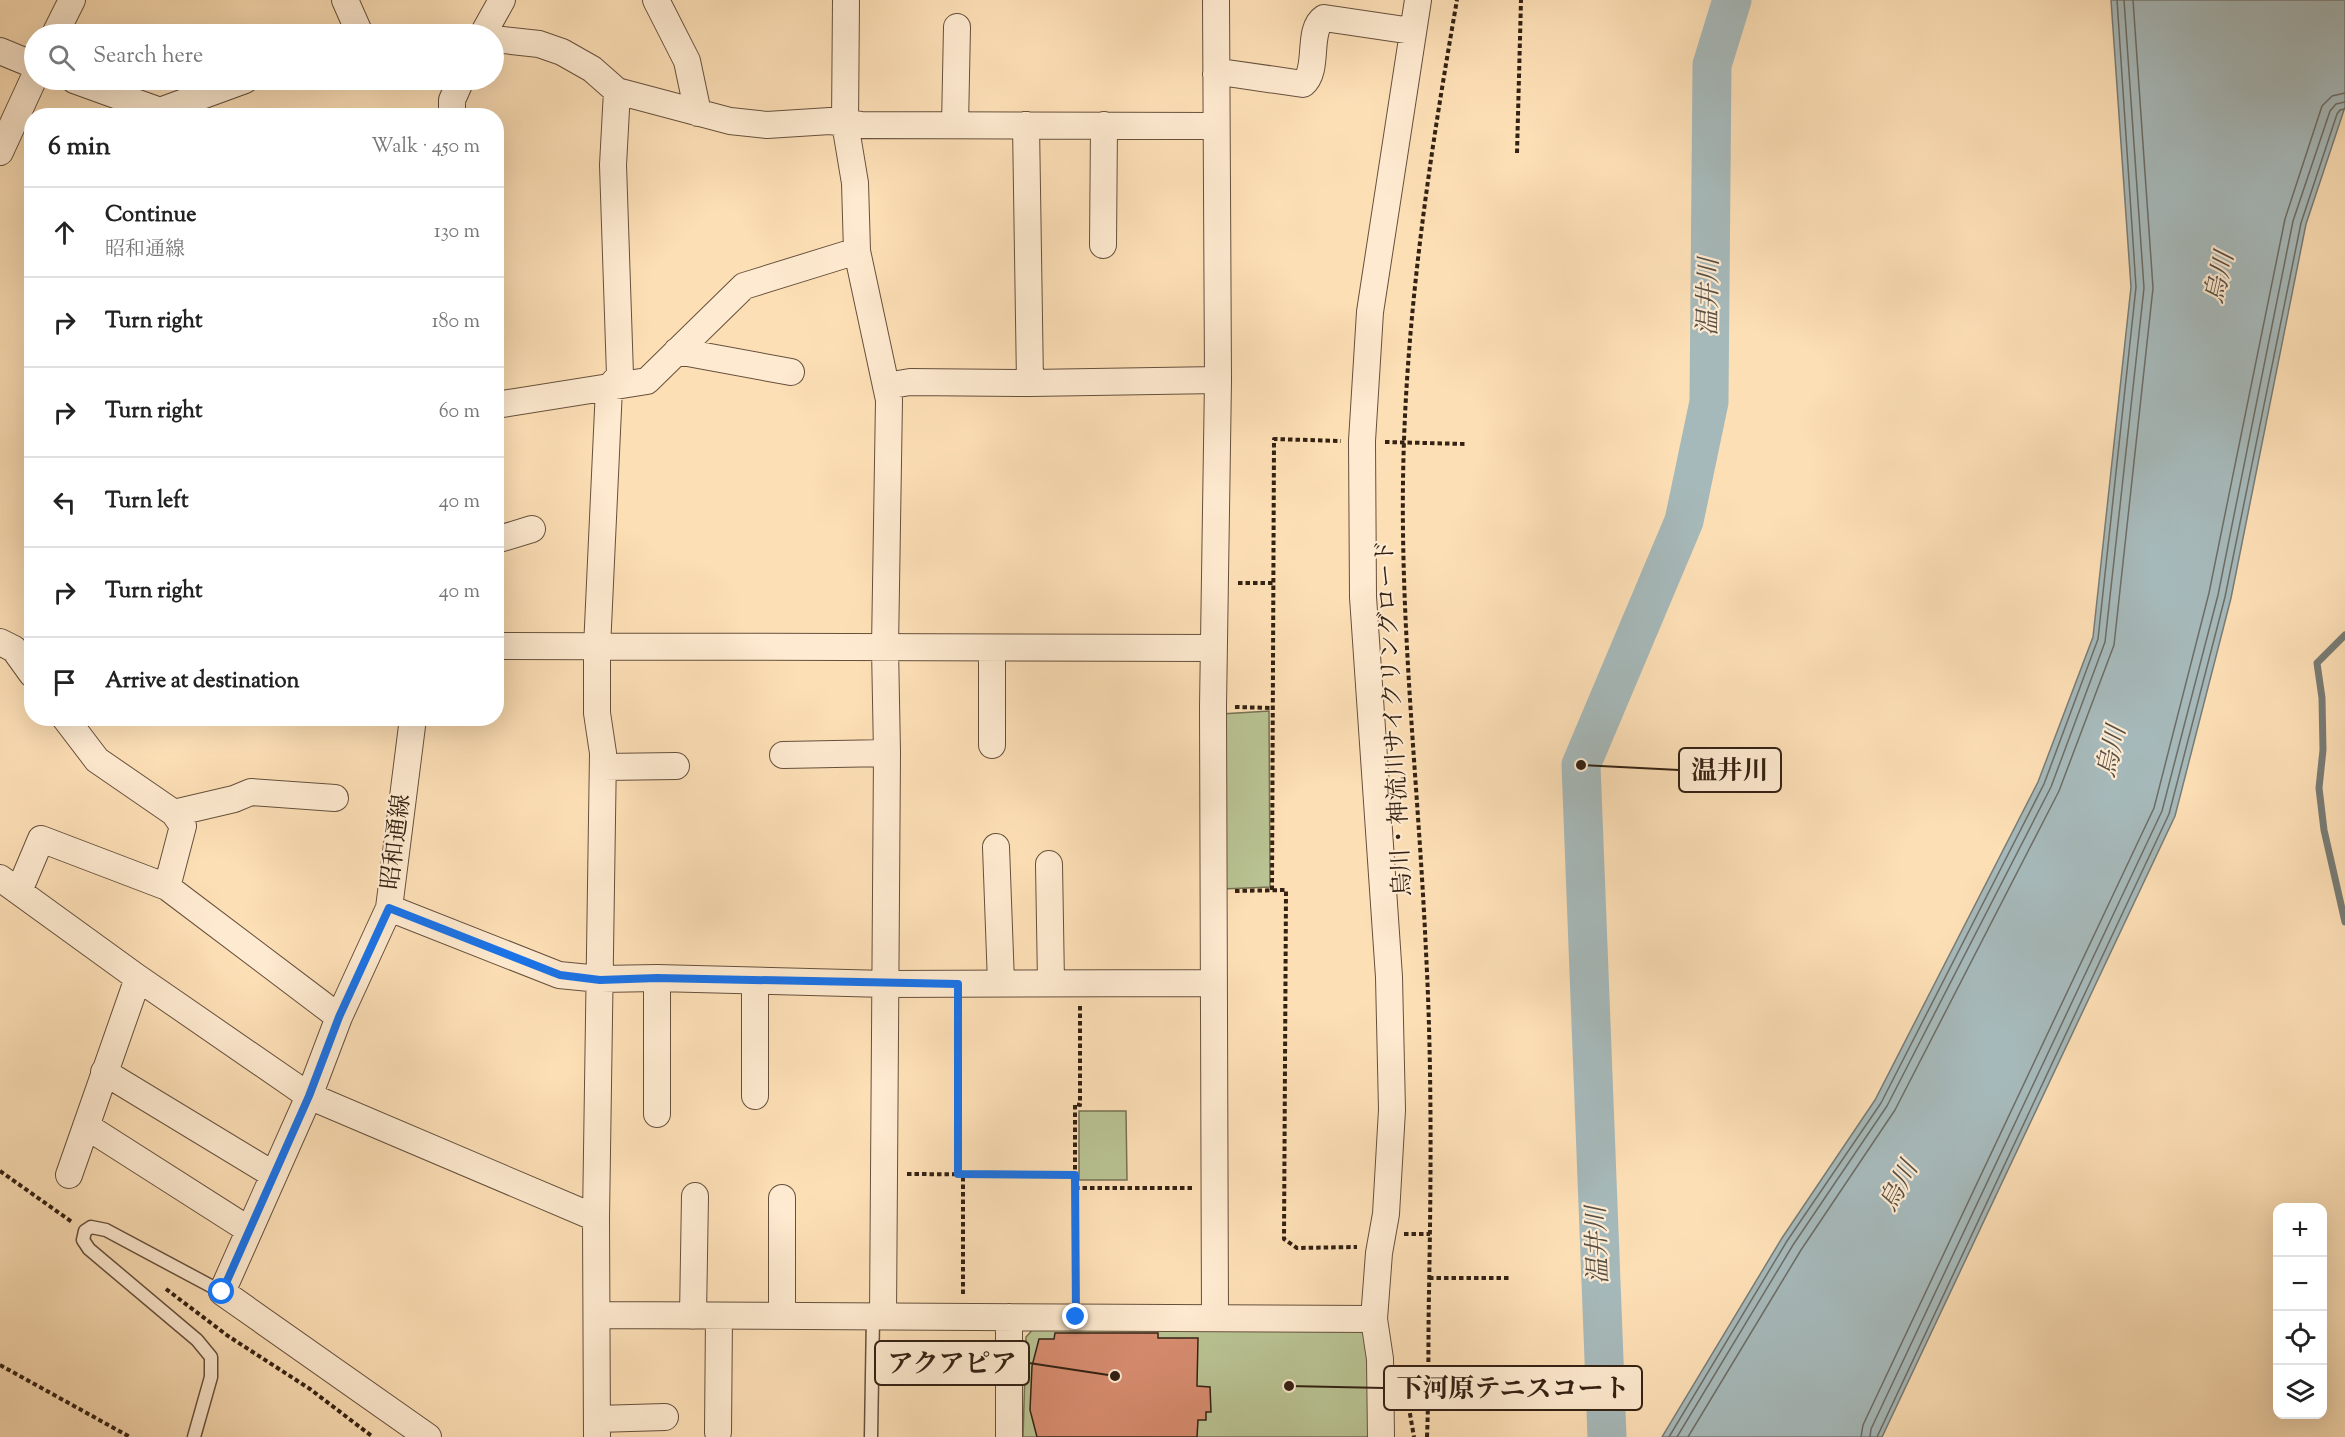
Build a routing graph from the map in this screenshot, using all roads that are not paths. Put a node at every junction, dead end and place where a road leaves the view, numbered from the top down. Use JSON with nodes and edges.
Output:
{"nodes":[{"id":1,"x":72,"y":0,"type":"edge"},
{"id":2,"x":345,"y":0,"type":"edge"},
{"id":3,"x":502,"y":0,"type":"edge"},
{"id":4,"x":656,"y":0,"type":"edge"},
{"id":5,"x":846,"y":0,"type":"edge"},
{"id":6,"x":1216,"y":0,"type":"edge"},
{"id":7,"x":1418,"y":0,"type":"edge"},
{"id":8,"x":60,"y":24,"type":"edge"},
{"id":9,"x":356,"y":24,"type":"edge"},
{"id":10,"x":489,"y":24,"type":"edge"},
{"id":11,"x":957,"y":27,"type":"dead end"},
{"id":12,"x":1412,"y":31,"type":"junction"},
{"id":13,"x":504,"y":40,"type":"edge"},
{"id":14,"x":0,"y":51,"type":"edge"},
{"id":15,"x":24,"y":61,"type":"edge"},
{"id":16,"x":1216,"y":74,"type":"junction"},
{"id":17,"x":28,"y":90,"type":"edge"},
{"id":18,"x":100,"y":90,"type":"edge"},
{"id":19,"x":220,"y":90,"type":"edge"},
{"id":20,"x":456,"y":90,"type":"edge"},
{"id":21,"x":617,"y":91,"type":"junction"},
{"id":22,"x":148,"y":108,"type":"edge"},
{"id":23,"x":174,"y":108,"type":"edge"},
{"id":24,"x":452,"y":108,"type":"edge"},
{"id":25,"x":698,"y":113,"type":"junction"},
{"id":26,"x":845,"y":123,"type":"junction"},
{"id":27,"x":955,"y":125,"type":"junction"},
{"id":28,"x":1026,"y":125,"type":"junction"},
{"id":29,"x":1104,"y":125,"type":"junction"},
{"id":30,"x":1216,"y":126,"type":"junction"},
{"id":31,"x":0,"y":152,"type":"edge"},
{"id":32,"x":1103,"y":245,"type":"dead end"},
{"id":33,"x":857,"y":251,"type":"junction"},
{"id":34,"x":677,"y":351,"type":"junction"},
{"id":35,"x":791,"y":372,"type":"dead end"},
{"id":36,"x":1218,"y":380,"type":"junction"},
{"id":37,"x":1030,"y":383,"type":"junction"},
{"id":38,"x":886,"y":386,"type":"junction"},
{"id":39,"x":609,"y":388,"type":"junction"},
{"id":40,"x":504,"y":404,"type":"edge"},
{"id":41,"x":532,"y":529,"type":"dead end"},
{"id":42,"x":504,"y":538,"type":"edge"},
{"id":43,"x":0,"y":642,"type":"edge"},
{"id":44,"x":504,"y":646,"type":"edge"},
{"id":45,"x":597,"y":648,"type":"junction"},
{"id":46,"x":885,"y":648,"type":"junction"},
{"id":47,"x":1214,"y":648,"type":"junction"},
{"id":48,"x":992,"y":649,"type":"junction"},
{"id":49,"x":24,"y":663,"type":"edge"},
{"id":50,"x":71,"y":726,"type":"edge"},
{"id":51,"x":412,"y":726,"type":"edge"},
{"id":52,"x":992,"y":745,"type":"dead end"},
{"id":53,"x":887,"y":753,"type":"junction"},
{"id":54,"x":783,"y":755,"type":"dead end"},
{"id":55,"x":676,"y":766,"type":"dead end"},
{"id":56,"x":603,"y":767,"type":"junction"},
{"id":57,"x":334,"y":798,"type":"dead end"},
{"id":58,"x":174,"y":813,"type":"junction"},
{"id":59,"x":996,"y":847,"type":"dead end"},
{"id":60,"x":1049,"y":864,"type":"dead end"},
{"id":61,"x":10,"y":884,"type":"edge"},
{"id":62,"x":167,"y":887,"type":"junction"},
{"id":63,"x":389,"y":908,"type":"junction"},
{"id":64,"x":138,"y":978,"type":"junction"},
{"id":65,"x":657,"y":978,"type":"junction"},
{"id":66,"x":600,"y":980,"type":"junction"},
{"id":67,"x":755,"y":981,"type":"junction"},
{"id":68,"x":1213,"y":982,"type":"junction"},
{"id":69,"x":1001,"y":983,"type":"junction"},
{"id":70,"x":1051,"y":983,"type":"junction"},
{"id":71,"x":886,"y":984,"type":"junction"},
{"id":72,"x":339,"y":1017,"type":"junction"},
{"id":73,"x":104,"y":1072,"type":"junction"},
{"id":74,"x":309,"y":1096,"type":"junction"},
{"id":75,"x":755,"y":1096,"type":"dead end"},
{"id":76,"x":657,"y":1114,"type":"dead end"},
{"id":77,"x":86,"y":1126,"type":"junction"},
{"id":78,"x":69,"y":1175,"type":"dead end"},
{"id":79,"x":274,"y":1175,"type":"junction"},
{"id":80,"x":695,"y":1196,"type":"dead end"},
{"id":81,"x":782,"y":1198,"type":"dead end"},
{"id":82,"x":596,"y":1218,"type":"junction"},
{"id":83,"x":249,"y":1230,"type":"junction"},
{"id":84,"x":222,"y":1292,"type":"junction"},
{"id":85,"x":597,"y":1315,"type":"junction"},
{"id":86,"x":693,"y":1316,"type":"junction"},
{"id":87,"x":719,"y":1316,"type":"junction"},
{"id":88,"x":782,"y":1316,"type":"junction"},
{"id":89,"x":878,"y":1316,"type":"junction"},
{"id":90,"x":1009,"y":1317,"type":"junction"},
{"id":91,"x":1215,"y":1318,"type":"junction"},
{"id":92,"x":1374,"y":1319,"type":"junction"},
{"id":93,"x":665,"y":1417,"type":"dead end"},
{"id":94,"x":597,"y":1428,"type":"edge"},
{"id":95,"x":718,"y":1432,"type":"dead end"},
{"id":96,"x":194,"y":1437,"type":"edge"},
{"id":97,"x":428,"y":1437,"type":"edge"},
{"id":98,"x":872,"y":1437,"type":"edge"},
{"id":99,"x":1009,"y":1437,"type":"edge"},
{"id":100,"x":1381,"y":1437,"type":"edge"}],
"edges":[{"from":1,"to":8,"type":"street"},
{"from":2,"to":9,"type":"street"},
{"from":3,"to":10,"type":"street"},
{"from":4,"to":25,"type":"street"},
{"from":5,"to":26,"type":"street"},
{"from":6,"to":16,"type":"street"},
{"from":7,"to":12,"type":"street"},
{"from":11,"to":27,"type":"street"},
{"from":12,"to":16,"type":"street"},
{"from":12,"to":92,"type":"street"},
{"from":13,"to":21,"type":"street"},
{"from":14,"to":15,"type":"street"},
{"from":16,"to":30,"type":"street"},
{"from":17,"to":31,"type":"street"},
{"from":18,"to":22,"type":"street"},
{"from":19,"to":23,"type":"street"},
{"from":20,"to":24,"type":"street"},
{"from":21,"to":25,"type":"street"},
{"from":21,"to":39,"type":"street"},
{"from":25,"to":26,"type":"street"},
{"from":26,"to":27,"type":"street"},
{"from":26,"to":33,"type":"street"},
{"from":27,"to":28,"type":"street"},
{"from":28,"to":29,"type":"street"},
{"from":28,"to":37,"type":"street"},
{"from":29,"to":30,"type":"street"},
{"from":29,"to":32,"type":"street"},
{"from":30,"to":36,"type":"street"},
{"from":33,"to":34,"type":"street"},
{"from":33,"to":38,"type":"street"},
{"from":34,"to":35,"type":"street"},
{"from":34,"to":39,"type":"street"},
{"from":36,"to":37,"type":"street"},
{"from":36,"to":47,"type":"street"},
{"from":37,"to":38,"type":"street"},
{"from":38,"to":46,"type":"street"},
{"from":39,"to":40,"type":"street"},
{"from":39,"to":45,"type":"street"},
{"from":41,"to":42,"type":"street"},
{"from":43,"to":49,"type":"street"},
{"from":44,"to":45,"type":"street"},
{"from":45,"to":46,"type":"street"},
{"from":45,"to":56,"type":"street"},
{"from":46,"to":48,"type":"street"},
{"from":46,"to":53,"type":"street"},
{"from":47,"to":48,"type":"street"},
{"from":47,"to":68,"type":"street"},
{"from":48,"to":52,"type":"street"},
{"from":50,"to":58,"type":"street"},
{"from":51,"to":63,"type":"street","name":"昭和通線"},
{"from":53,"to":54,"type":"street"},
{"from":53,"to":71,"type":"street"},
{"from":55,"to":56,"type":"street"},
{"from":56,"to":66,"type":"street"},
{"from":57,"to":58,"type":"street"},
{"from":58,"to":62,"type":"street"},
{"from":59,"to":69,"type":"street"},
{"from":60,"to":70,"type":"street"},
{"from":61,"to":62,"type":"street"},
{"from":61,"to":64,"type":"street"},
{"from":62,"to":72,"type":"street"},
{"from":63,"to":66,"type":"street"},
{"from":63,"to":72,"type":"street","name":"昭和通線"},
{"from":64,"to":73,"type":"street"},
{"from":64,"to":74,"type":"street"},
{"from":65,"to":66,"type":"street"},
{"from":65,"to":67,"type":"street"},
{"from":65,"to":76,"type":"street"},
{"from":66,"to":82,"type":"street"},
{"from":67,"to":71,"type":"street"},
{"from":67,"to":75,"type":"street"},
{"from":68,"to":70,"type":"street"},
{"from":68,"to":91,"type":"street"},
{"from":69,"to":70,"type":"street"},
{"from":69,"to":71,"type":"street"},
{"from":71,"to":89,"type":"street"},
{"from":72,"to":74,"type":"street","name":"昭和通線"},
{"from":73,"to":77,"type":"street"},
{"from":73,"to":79,"type":"street"},
{"from":74,"to":79,"type":"street","name":"昭和通線"},
{"from":74,"to":82,"type":"street"},
{"from":77,"to":78,"type":"street"},
{"from":77,"to":83,"type":"street"},
{"from":79,"to":83,"type":"street","name":"昭和通線"},
{"from":80,"to":86,"type":"street"},
{"from":81,"to":88,"type":"street"},
{"from":82,"to":85,"type":"street"},
{"from":83,"to":84,"type":"street","name":"昭和通線"},
{"from":84,"to":96,"type":"lane"},
{"from":84,"to":97,"type":"street"},
{"from":85,"to":86,"type":"street"},
{"from":85,"to":94,"type":"street"},
{"from":86,"to":87,"type":"street"},
{"from":87,"to":88,"type":"street"},
{"from":87,"to":95,"type":"street"},
{"from":88,"to":89,"type":"street"},
{"from":89,"to":90,"type":"street"},
{"from":89,"to":98,"type":"lane"},
{"from":90,"to":91,"type":"street"},
{"from":90,"to":99,"type":"street"},
{"from":91,"to":92,"type":"street"},
{"from":92,"to":100,"type":"street"},
{"from":93,"to":94,"type":"street"}]}
